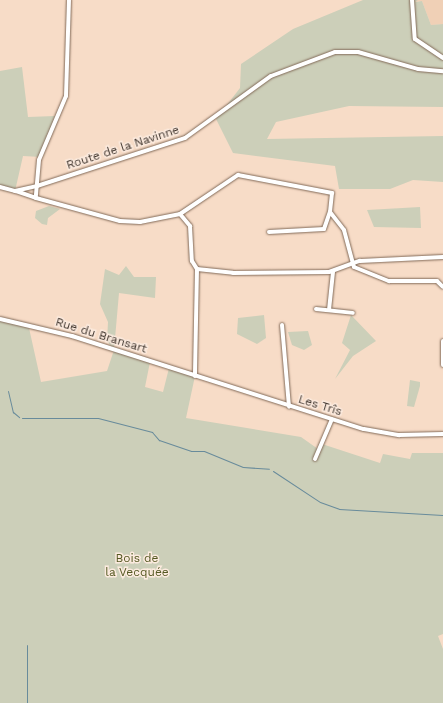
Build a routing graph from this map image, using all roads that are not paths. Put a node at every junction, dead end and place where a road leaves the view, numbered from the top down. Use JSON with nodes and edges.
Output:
{"nodes":[{"id":1,"x":69,"y":0,"type":"edge"},
{"id":2,"x":412,"y":0,"type":"edge"},
{"id":3,"x":443,"y":58,"type":"edge"},
{"id":4,"x":443,"y":72,"type":"edge"},
{"id":5,"x":37,"y":186,"type":"junction"},
{"id":6,"x":0,"y":187,"type":"edge"},
{"id":7,"x":15,"y":191,"type":"junction"},
{"id":8,"x":36,"y":198,"type":"junction"},
{"id":9,"x":330,"y":212,"type":"junction"},
{"id":10,"x":180,"y":214,"type":"junction"},
{"id":11,"x":269,"y":232,"type":"dead end"},
{"id":12,"x":443,"y":257,"type":"edge"},
{"id":13,"x":354,"y":264,"type":"junction"},
{"id":14,"x":197,"y":269,"type":"junction"},
{"id":15,"x":333,"y":271,"type":"junction"},
{"id":16,"x":443,"y":287,"type":"edge"},
{"id":17,"x":316,"y":309,"type":"dead end"},
{"id":18,"x":329,"y":310,"type":"junction"},
{"id":19,"x":354,"y":313,"type":"dead end"},
{"id":20,"x":0,"y":319,"type":"edge"},
{"id":21,"x":282,"y":325,"type":"dead end"},
{"id":22,"x":443,"y":341,"type":"edge"},
{"id":23,"x":443,"y":365,"type":"edge"},
{"id":24,"x":195,"y":376,"type":"junction"},
{"id":25,"x":289,"y":407,"type":"junction"},
{"id":26,"x":332,"y":419,"type":"junction"},
{"id":27,"x":443,"y":434,"type":"edge"},
{"id":28,"x":315,"y":459,"type":"dead end"}],
"edges":[{"from":1,"to":5,"type":"street"},
{"from":2,"to":3,"type":"street"},
{"from":4,"to":5,"type":"street","name":"Route de la Navinne"},
{"from":5,"to":7,"type":"street","name":"Route de la Navinne"},
{"from":5,"to":8,"type":"street"},
{"from":6,"to":7,"type":"street","name":"Route de la Navinne"},
{"from":7,"to":8,"type":"street"},
{"from":8,"to":10,"type":"street"},
{"from":9,"to":10,"type":"street"},
{"from":9,"to":11,"type":"street"},
{"from":9,"to":13,"type":"street"},
{"from":10,"to":14,"type":"street"},
{"from":12,"to":13,"type":"street"},
{"from":13,"to":15,"type":"street"},
{"from":13,"to":16,"type":"street"},
{"from":14,"to":15,"type":"street"},
{"from":14,"to":24,"type":"street"},
{"from":15,"to":18,"type":"street"},
{"from":17,"to":18,"type":"street"},
{"from":18,"to":19,"type":"street"},
{"from":20,"to":24,"type":"street","name":"Rue du Bransart"},
{"from":21,"to":25,"type":"street"},
{"from":22,"to":23,"type":"street"},
{"from":24,"to":25,"type":"street","name":"Les Trîs"},
{"from":25,"to":26,"type":"street","name":"Les Trîs"},
{"from":26,"to":27,"type":"street","name":"Les Trîs"},
{"from":26,"to":28,"type":"street"}]}
